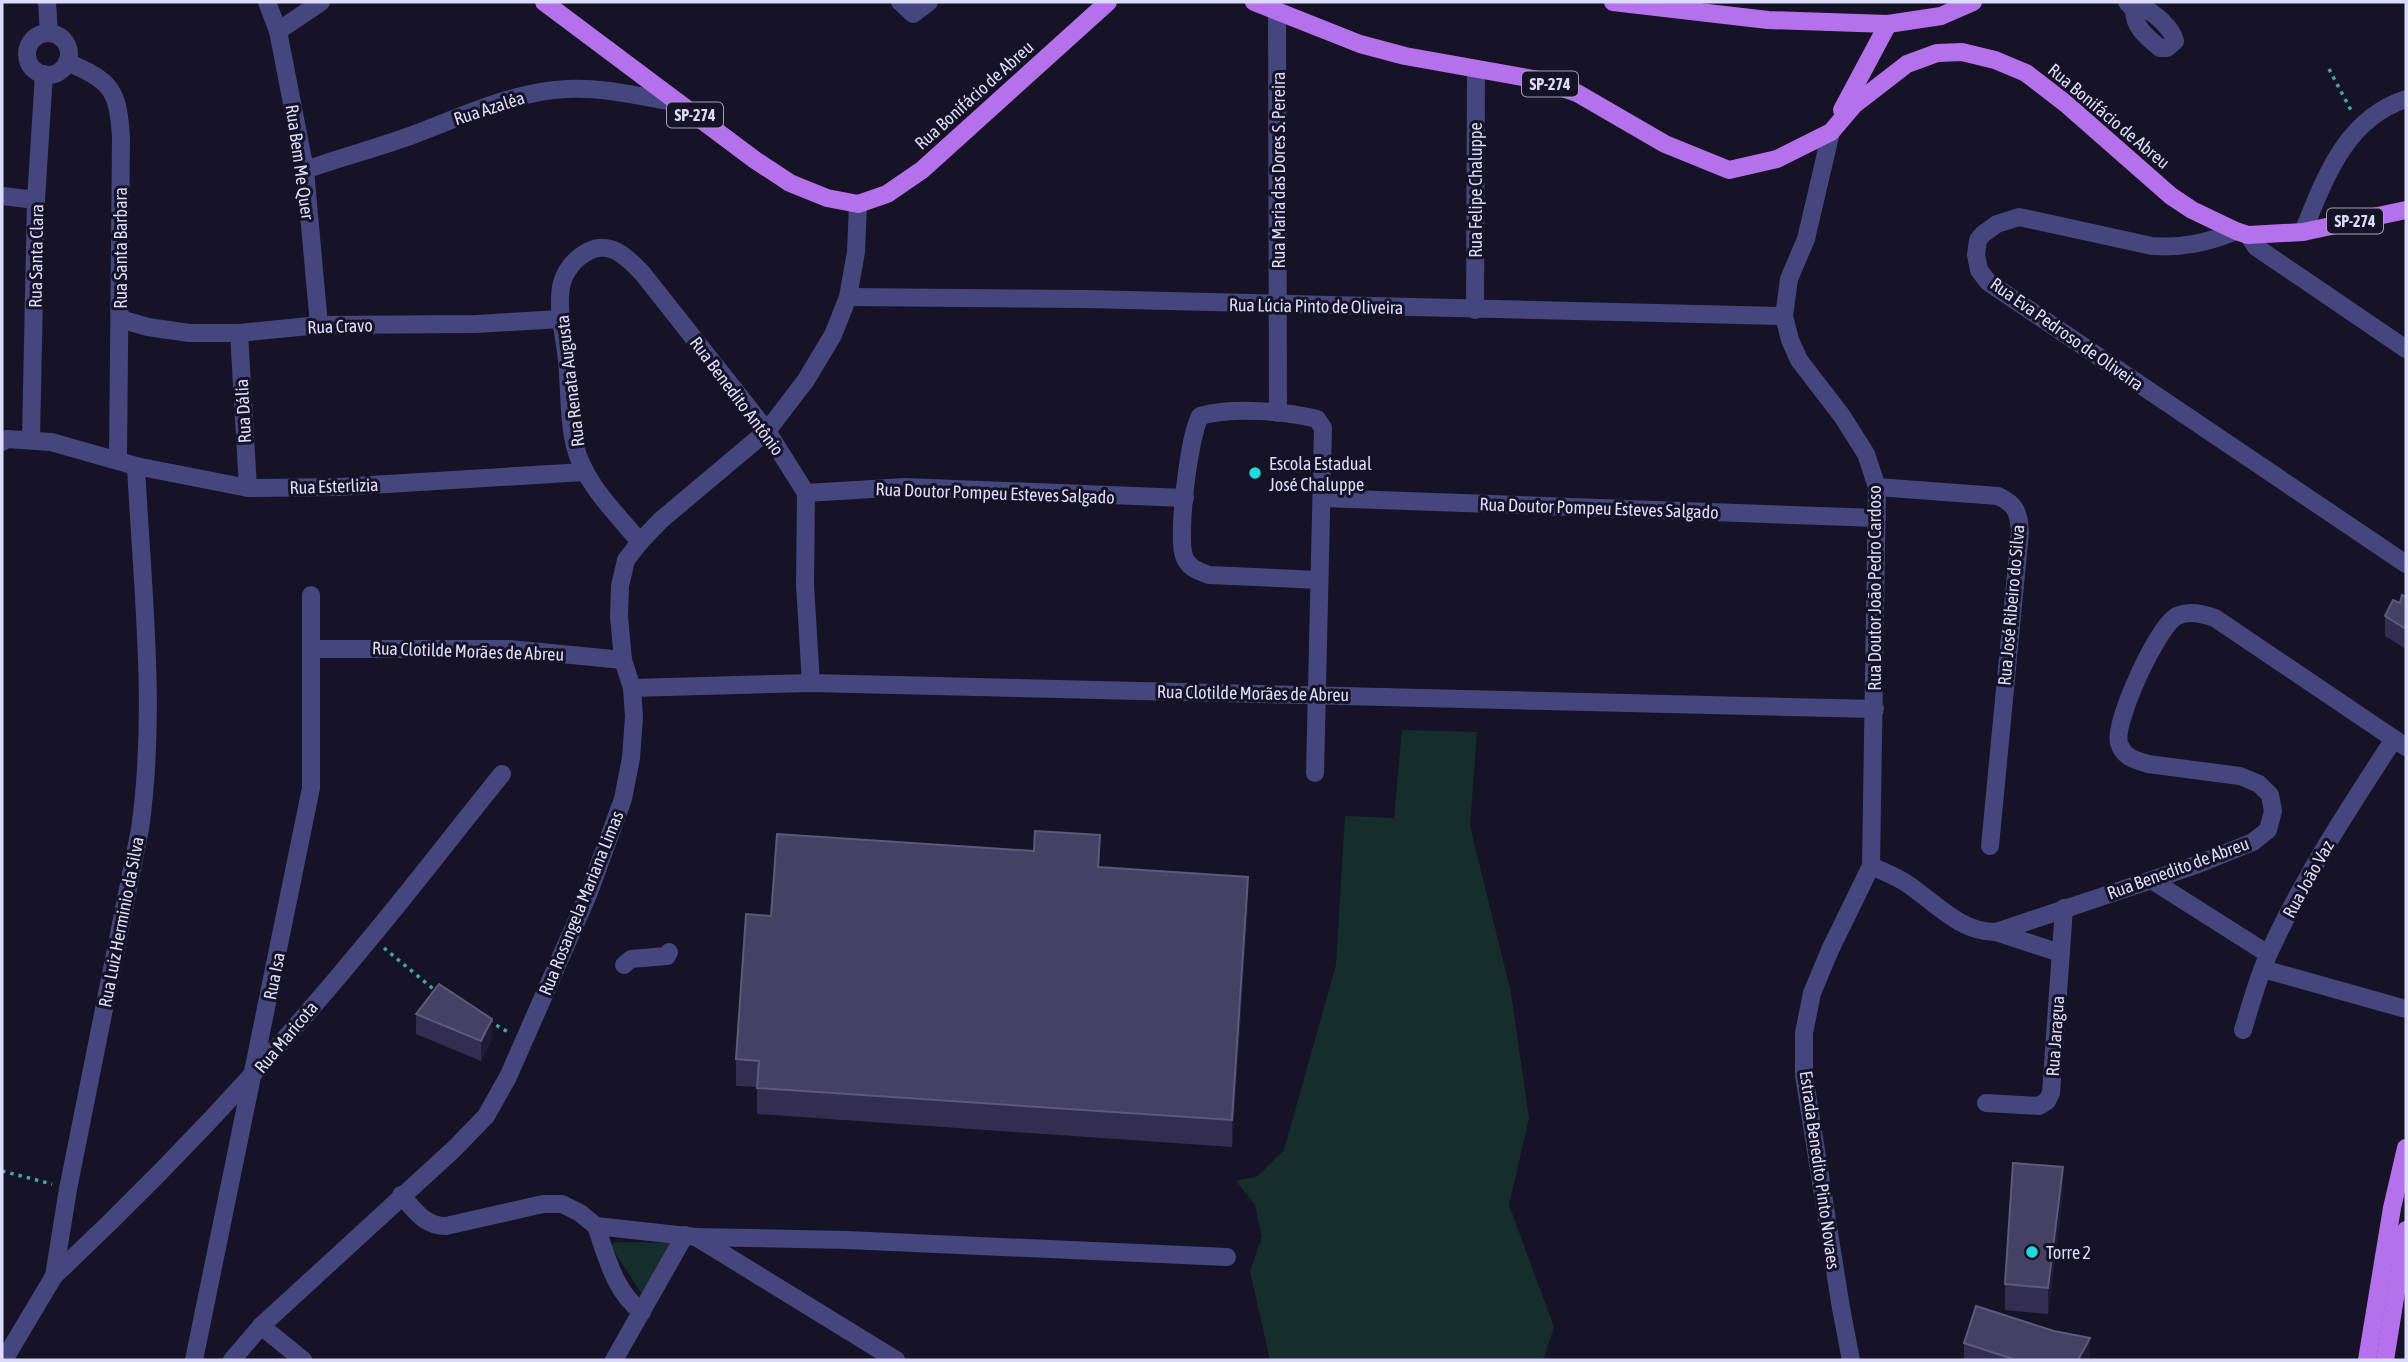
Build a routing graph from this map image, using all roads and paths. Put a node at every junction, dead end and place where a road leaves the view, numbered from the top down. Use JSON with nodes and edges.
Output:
{"nodes":[{"id":1,"x":47,"y":2,"type":"edge"},
{"id":2,"x":267,"y":2,"type":"edge"},
{"id":3,"x":321,"y":2,"type":"edge"},
{"id":4,"x":544,"y":2,"type":"edge"},
{"id":5,"x":929,"y":2,"type":"edge"},
{"id":6,"x":1108,"y":2,"type":"edge"},
{"id":7,"x":1254,"y":2,"type":"edge"},
{"id":8,"x":1613,"y":2,"type":"edge"},
{"id":9,"x":1973,"y":2,"type":"edge"},
{"id":10,"x":906,"y":8,"type":"edge"},
{"id":11,"x":1277,"y":11,"type":"junction"},
{"id":12,"x":1888,"y":24,"type":"junction"},
{"id":13,"x":278,"y":31,"type":"junction"},
{"id":14,"x":49,"y":33,"type":"junction"},
{"id":15,"x":67,"y":62,"type":"junction"},
{"id":16,"x":2329,"y":69,"type":"dead end"},
{"id":17,"x":1476,"y":70,"type":"junction"},
{"id":18,"x":44,"y":74,"type":"junction"},
{"id":19,"x":2406,"y":99,"type":"edge"},
{"id":20,"x":679,"y":103,"type":"junction"},
{"id":21,"x":2362,"y":125,"type":"junction"},
{"id":22,"x":1831,"y":132,"type":"junction"},
{"id":23,"x":305,"y":170,"type":"junction"},
{"id":24,"x":2,"y":196,"type":"edge"},
{"id":25,"x":36,"y":200,"type":"junction"},
{"id":26,"x":858,"y":204,"type":"junction"},
{"id":27,"x":2406,"y":210,"type":"edge"},
{"id":28,"x":2303,"y":232,"type":"junction"},
{"id":29,"x":2242,"y":233,"type":"junction"},
{"id":30,"x":561,"y":289,"type":"joint"},
{"id":31,"x":848,"y":296,"type":"junction"},
{"id":32,"x":1279,"y":305,"type":"junction"},
{"id":33,"x":1475,"y":310,"type":"junction"},
{"id":34,"x":1784,"y":316,"type":"junction"},
{"id":35,"x":561,"y":318,"type":"junction"},
{"id":36,"x":120,"y":319,"type":"junction"},
{"id":37,"x":319,"y":326,"type":"junction"},
{"id":38,"x":239,"y":333,"type":"junction"},
{"id":39,"x":2406,"y":349,"type":"edge"},
{"id":40,"x":1278,"y":413,"type":"junction"},
{"id":41,"x":767,"y":431,"type":"junction"},
{"id":42,"x":32,"y":439,"type":"junction"},
{"id":43,"x":2,"y":442,"type":"edge"},
{"id":44,"x":127,"y":463,"type":"junction"},
{"id":45,"x":584,"y":472,"type":"junction"},
{"id":46,"x":1877,"y":487,"type":"junction"},
{"id":47,"x":248,"y":488,"type":"junction"},
{"id":48,"x":806,"y":494,"type":"junction"},
{"id":49,"x":1185,"y":498,"type":"junction"},
{"id":50,"x":1322,"y":498,"type":"junction"},
{"id":51,"x":1877,"y":518,"type":"junction"},
{"id":52,"x":639,"y":542,"type":"junction"},
{"id":53,"x":2406,"y":564,"type":"edge"},
{"id":54,"x":1319,"y":580,"type":"junction"},
{"id":55,"x":311,"y":594,"type":"dead end"},
{"id":56,"x":312,"y":649,"type":"junction"},
{"id":57,"x":624,"y":660,"type":"junction"},
{"id":58,"x":811,"y":683,"type":"junction"},
{"id":59,"x":632,"y":688,"type":"junction"},
{"id":60,"x":1315,"y":695,"type":"junction"},
{"id":61,"x":1875,"y":709,"type":"junction"},
{"id":62,"x":2400,"y":743,"type":"edge"},
{"id":63,"x":502,"y":774,"type":"dead end"},
{"id":64,"x":1315,"y":774,"type":"dead end"},
{"id":65,"x":1990,"y":846,"type":"dead end"},
{"id":66,"x":1871,"y":866,"type":"junction"},
{"id":67,"x":2153,"y":881,"type":"junction"},
{"id":68,"x":2064,"y":908,"type":"junction"},
{"id":69,"x":1996,"y":932,"type":"junction"},
{"id":70,"x":372,"y":937,"type":"junction"},
{"id":71,"x":669,"y":952,"type":"dead end"},
{"id":72,"x":2060,"y":953,"type":"junction"},
{"id":73,"x":2265,"y":961,"type":"junction"},
{"id":74,"x":624,"y":965,"type":"dead end"},
{"id":75,"x":443,"y":996,"type":"edge"},
{"id":76,"x":2406,"y":1009,"type":"edge"},
{"id":77,"x":478,"y":1015,"type":"edge"},
{"id":78,"x":2243,"y":1030,"type":"dead end"},
{"id":79,"x":525,"y":1041,"type":"junction"},
{"id":80,"x":254,"y":1073,"type":"junction"},
{"id":81,"x":1986,"y":1103,"type":"dead end"},
{"id":82,"x":2406,"y":1148,"type":"edge"},
{"id":83,"x":2,"y":1171,"type":"edge"},
{"id":84,"x":68,"y":1189,"type":"junction"},
{"id":85,"x":401,"y":1195,"type":"junction"},
{"id":86,"x":596,"y":1226,"type":"junction"},
{"id":87,"x":2406,"y":1230,"type":"edge"},
{"id":88,"x":690,"y":1236,"type":"junction"},
{"id":89,"x":1227,"y":1257,"type":"dead end"},
{"id":90,"x":54,"y":1276,"type":"junction"},
{"id":91,"x":642,"y":1312,"type":"junction"},
{"id":92,"x":261,"y":1326,"type":"junction"},
{"id":93,"x":4,"y":1360,"type":"edge"},
{"id":94,"x":194,"y":1360,"type":"edge"},
{"id":95,"x":232,"y":1360,"type":"edge"},
{"id":96,"x":303,"y":1360,"type":"edge"},
{"id":97,"x":615,"y":1360,"type":"edge"},
{"id":98,"x":896,"y":1360,"type":"edge"},
{"id":99,"x":1851,"y":1360,"type":"edge"},
{"id":100,"x":2367,"y":1360,"type":"edge"},
{"id":101,"x":2385,"y":1360,"type":"edge"}],
"edges":[{"from":1,"to":14,"type":"street"},
{"from":2,"to":13,"type":"street","name":"Rua Bem Me Quer"},
{"from":3,"to":13,"type":"street"},
{"from":4,"to":20,"type":"main road","number":"SP-274"},
{"from":5,"to":10,"type":"street"},
{"from":6,"to":26,"type":"main road","name":"Rua Bonifácio de Abreu"},
{"from":7,"to":11,"type":"main road","name":"Rua Bonifácio de Abreu","number":"SP-274"},
{"from":8,"to":12,"type":"main road"},
{"from":9,"to":12,"type":"main road"},
{"from":11,"to":17,"type":"main road","name":"Rua Bonifácio de Abreu","number":"SP-274"},
{"from":11,"to":32,"type":"street","name":"Rua Maria das Dores S. Pereira"},
{"from":12,"to":22,"type":"main road"},
{"from":13,"to":23,"type":"street","name":"Rua Bem Me Quer"},
{"from":14,"to":15,"type":"street"},
{"from":14,"to":18,"type":"street"},
{"from":15,"to":18,"type":"street"},
{"from":15,"to":36,"type":"street","name":"Rua Santa Barbara"},
{"from":16,"to":21,"type":"path"},
{"from":17,"to":22,"type":"main road","name":"Rua Bonifácio de Abreu","number":"SP-274"},
{"from":17,"to":33,"type":"street","name":"Rua Felipe Chaluppe"},
{"from":18,"to":25,"type":"street","name":"Rua Santa Clara"},
{"from":19,"to":21,"type":"street"},
{"from":20,"to":23,"type":"street","name":"Rua Azaléa"},
{"from":20,"to":26,"type":"main road","number":"SP-274"},
{"from":21,"to":28,"type":"street"},
{"from":22,"to":29,"type":"main road","name":"Rua Bonifácio de Abreu","number":"SP-274"},
{"from":22,"to":34,"type":"street","name":"Rua Doutor João Pedro Cardoso"},
{"from":23,"to":37,"type":"street","name":"Rua Bem Me Quer"},
{"from":24,"to":25,"type":"street"},
{"from":25,"to":42,"type":"street","name":"Rua Santa Clara"},
{"from":26,"to":31,"type":"street","name":"Rua Rosangela Mariana Limas"},
{"from":27,"to":28,"type":"main road","name":"Rua Bonifácio de Abreu","number":"SP-274"},
{"from":28,"to":29,"type":"main road","name":"Rua Bonifácio de Abreu","number":"SP-274"},
{"from":29,"to":39,"type":"street"},
{"from":29,"to":53,"type":"street","name":"Rua Eva Pedroso de Oliveira"},
{"from":30,"to":35,"type":"street","name":"Rua Renata Augusta"},
{"from":30,"to":41,"type":"street","name":"Rua Benedito Antônio"},
{"from":31,"to":32,"type":"street","name":"Rua Lúcia Pinto de Oliveira"},
{"from":31,"to":41,"type":"street","name":"Rua Rosangela Mariana Limas"},
{"from":32,"to":33,"type":"street","name":"Rua Lúcia Pinto de Oliveira"},
{"from":32,"to":40,"type":"street","name":"Rua Maria das Dores S. Pereira"},
{"from":33,"to":34,"type":"street","name":"Rua Lúcia Pinto de Oliveira"},
{"from":34,"to":46,"type":"street","name":"Rua Doutor João Pedro Cardoso"},
{"from":35,"to":37,"type":"street","name":"Rua Cravo"},
{"from":35,"to":45,"type":"street","name":"Rua Renata Augusta"},
{"from":36,"to":38,"type":"street","name":"Rua Cravo"},
{"from":36,"to":44,"type":"street","name":"Rua Santa Barbara"},
{"from":37,"to":38,"type":"street","name":"Rua Cravo"},
{"from":38,"to":47,"type":"street","name":"Rua Dália"},
{"from":40,"to":49,"type":"street"},
{"from":40,"to":50,"type":"street"},
{"from":41,"to":48,"type":"street","name":"Rua Benedito Antônio"},
{"from":41,"to":52,"type":"street","name":"Rua Rosangela Mariana Limas"},
{"from":42,"to":43,"type":"street","name":"Rua Esterlizia"},
{"from":42,"to":44,"type":"street","name":"Rua Esterlizia"},
{"from":44,"to":47,"type":"street","name":"Rua Esterlizia"},
{"from":44,"to":84,"type":"street","name":"Rua Luiz Herminio da Silva"},
{"from":45,"to":47,"type":"street","name":"Rua Esterlizia"},
{"from":45,"to":52,"type":"street"},
{"from":46,"to":51,"type":"street","name":"Rua Doutor João Pedro Cardoso"},
{"from":46,"to":65,"type":"street","name":"Rua José Ribeiro do Silva"},
{"from":48,"to":49,"type":"street","name":"Rua Doutor Pompeu Esteves Salgado"},
{"from":48,"to":58,"type":"street"},
{"from":49,"to":54,"type":"street"},
{"from":50,"to":51,"type":"street","name":"Rua Doutor Pompeu Esteves Salgado"},
{"from":50,"to":54,"type":"street"},
{"from":51,"to":61,"type":"street","name":"Rua Doutor João Pedro Cardoso"},
{"from":52,"to":57,"type":"street","name":"Rua Rosangela Mariana Limas"},
{"from":54,"to":60,"type":"street"},
{"from":55,"to":56,"type":"street","name":"Rua Isa"},
{"from":56,"to":57,"type":"street","name":"Rua Clotilde Morães de Abreu"},
{"from":56,"to":80,"type":"street","name":"Rua Isa"},
{"from":57,"to":59,"type":"street","name":"Rua Rosangela Mariana Limas"},
{"from":58,"to":59,"type":"street","name":"Rua Clotilde Morães de Abreu"},
{"from":58,"to":60,"type":"street","name":"Rua Clotilde Morães de Abreu"},
{"from":59,"to":79,"type":"street","name":"Rua Rosangela Mariana Limas"},
{"from":60,"to":61,"type":"street","name":"Rua Clotilde Morães de Abreu"},
{"from":60,"to":64,"type":"street"},
{"from":61,"to":66,"type":"street","name":"Rua Doutor João Pedro Cardoso"},
{"from":62,"to":67,"type":"street","name":"Rua Benedito de Abreu"},
{"from":62,"to":73,"type":"street","name":"Rua João Vaz"},
{"from":63,"to":70,"type":"street","name":"Rua Maricota"},
{"from":66,"to":69,"type":"street"},
{"from":66,"to":99,"type":"street","name":"Estrada Benedito Pinto Novaes"},
{"from":67,"to":68,"type":"street","name":"Rua Benedito de Abreu"},
{"from":67,"to":73,"type":"street"},
{"from":68,"to":69,"type":"street","name":"Rua Benedito de Abreu"},
{"from":68,"to":72,"type":"street","name":"Rua Jaragua"},
{"from":69,"to":72,"type":"street"},
{"from":70,"to":75,"type":"path"},
{"from":70,"to":80,"type":"street","name":"Rua Maricota"},
{"from":71,"to":74,"type":"street"},
{"from":72,"to":81,"type":"street","name":"Rua Jaragua"},
{"from":73,"to":76,"type":"street"},
{"from":73,"to":78,"type":"street","name":"Rua João Vaz"},
{"from":77,"to":79,"type":"path"},
{"from":79,"to":85,"type":"street","name":"Rua Rosangela Mariana Limas"},
{"from":80,"to":90,"type":"street"},
{"from":80,"to":94,"type":"street","name":"Rua Maricota"},
{"from":82,"to":100,"type":"main road"},
{"from":83,"to":84,"type":"path"},
{"from":84,"to":90,"type":"street","name":"Rua Luiz Herminio da Silva"},
{"from":85,"to":86,"type":"street"},
{"from":85,"to":92,"type":"street","name":"Rua Rosangela Mariana Limas"},
{"from":86,"to":88,"type":"street"},
{"from":86,"to":91,"type":"street"},
{"from":87,"to":101,"type":"main road"},
{"from":88,"to":89,"type":"street"},
{"from":88,"to":91,"type":"street"},
{"from":88,"to":98,"type":"street"},
{"from":90,"to":93,"type":"street","name":"Rua Luiz Herminio da Silva"},
{"from":91,"to":97,"type":"street"},
{"from":92,"to":95,"type":"street","name":"Rua Rosangela Mariana Limas"},
{"from":92,"to":96,"type":"street"}]}
